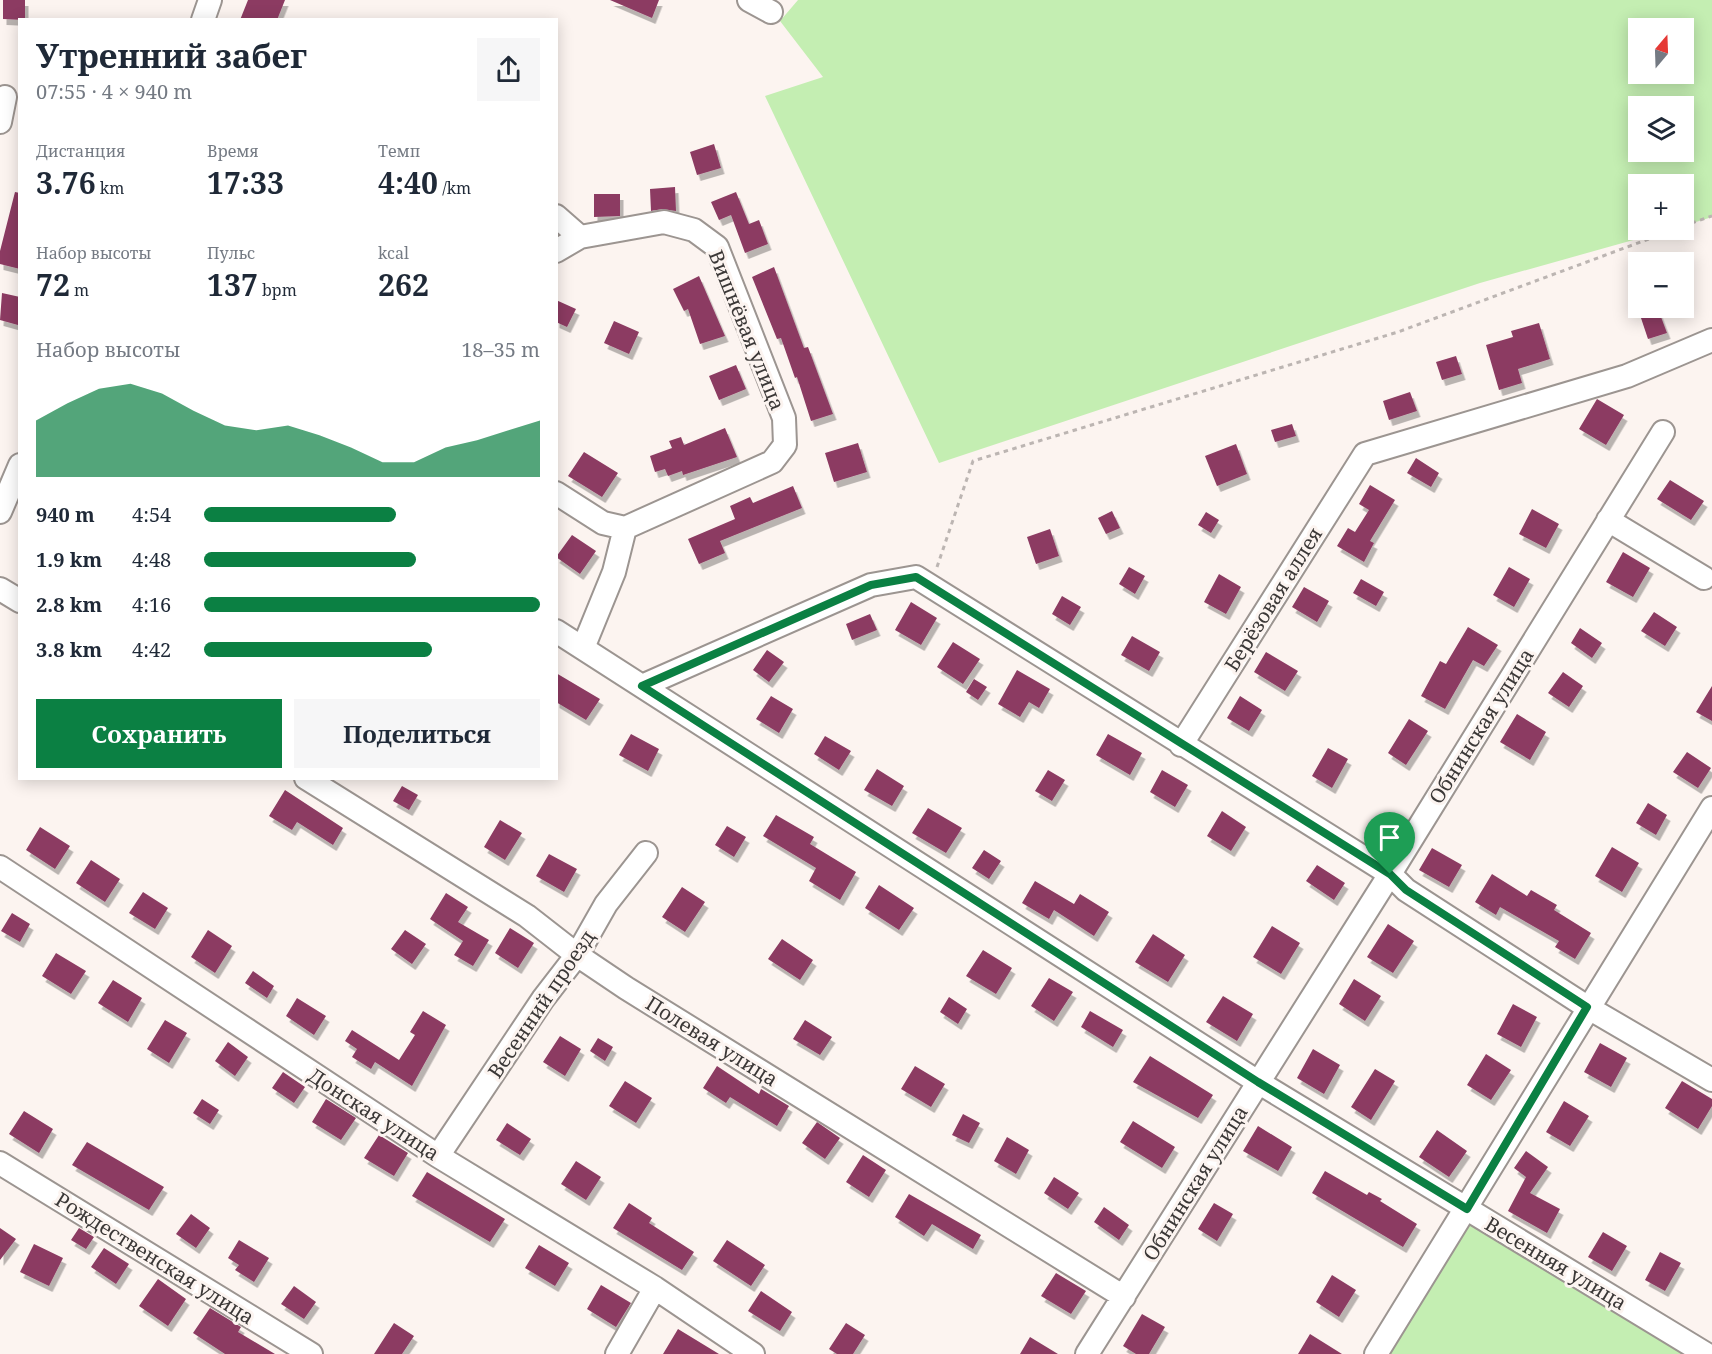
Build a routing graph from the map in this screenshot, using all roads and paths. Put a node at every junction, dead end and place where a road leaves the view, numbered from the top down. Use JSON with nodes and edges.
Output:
{"nodes":[{"id":1,"x":210,"y":0,"type":"edge"},
{"id":2,"x":749,"y":0,"type":"edge"},
{"id":3,"x":771,"y":12,"type":"dead end"},
{"id":4,"x":204,"y":18,"type":"edge"},
{"id":5,"x":8,"y":97,"type":"edge"},
{"id":6,"x":0,"y":122,"type":"edge"},
{"id":7,"x":1712,"y":216,"type":"edge"},
{"id":8,"x":558,"y":218,"type":"edge"},
{"id":9,"x":1694,"y":222,"type":"edge"},
{"id":10,"x":580,"y":237,"type":"junction"},
{"id":11,"x":1647,"y":240,"type":"edge"},
{"id":12,"x":558,"y":250,"type":"edge"},
{"id":13,"x":1712,"y":340,"type":"edge"},
{"id":14,"x":1663,"y":432,"type":"dead end"},
{"id":15,"x":18,"y":470,"type":"edge"},
{"id":16,"x":558,"y":494,"type":"edge"},
{"id":17,"x":0,"y":512,"type":"edge"},
{"id":18,"x":1608,"y":520,"type":"junction"},
{"id":19,"x":625,"y":528,"type":"junction"},
{"id":20,"x":1704,"y":578,"type":"dead end"},
{"id":21,"x":930,"y":586,"type":"junction"},
{"id":22,"x":0,"y":589,"type":"edge"},
{"id":23,"x":18,"y":600,"type":"edge"},
{"id":24,"x":558,"y":632,"type":"edge"},
{"id":25,"x":584,"y":648,"type":"junction"},
{"id":26,"x":642,"y":686,"type":"junction"},
{"id":27,"x":1181,"y":745,"type":"junction"},
{"id":28,"x":309,"y":780,"type":"edge"},
{"id":29,"x":1712,"y":808,"type":"edge"},
{"id":30,"x":646,"y":853,"type":"dead end"},
{"id":31,"x":0,"y":867,"type":"edge"},
{"id":32,"x":1390,"y":874,"type":"junction"},
{"id":33,"x":577,"y":955,"type":"junction"},
{"id":34,"x":1587,"y":1007,"type":"junction"},
{"id":35,"x":1712,"y":1080,"type":"edge"},
{"id":36,"x":1258,"y":1082,"type":"junction"},
{"id":37,"x":438,"y":1156,"type":"junction"},
{"id":38,"x":0,"y":1163,"type":"edge"},
{"id":39,"x":1467,"y":1209,"type":"junction"},
{"id":40,"x":655,"y":1288,"type":"junction"},
{"id":41,"x":1124,"y":1297,"type":"junction"},
{"id":42,"x":311,"y":1354,"type":"edge"},
{"id":43,"x":616,"y":1354,"type":"edge"},
{"id":44,"x":753,"y":1354,"type":"edge"},
{"id":45,"x":1087,"y":1354,"type":"edge"},
{"id":46,"x":1376,"y":1354,"type":"edge"},
{"id":47,"x":1706,"y":1354,"type":"edge"}],
"edges":[{"from":1,"to":4,"type":"street"},
{"from":2,"to":3,"type":"street"},
{"from":5,"to":6,"type":"street"},
{"from":7,"to":9,"type":"path"},
{"from":8,"to":10,"type":"street"},
{"from":10,"to":12,"type":"street"},
{"from":10,"to":19,"type":"street","name":"Вишнёвая улица"},
{"from":11,"to":21,"type":"path"},
{"from":13,"to":27,"type":"street","name":"Берёзовая аллея"},
{"from":14,"to":18,"type":"street","name":"Обнинская улица"},
{"from":15,"to":17,"type":"street"},
{"from":16,"to":19,"type":"street"},
{"from":18,"to":20,"type":"street"},
{"from":18,"to":32,"type":"street","name":"Обнинская улица"},
{"from":19,"to":25,"type":"street"},
{"from":21,"to":26,"type":"street"},
{"from":21,"to":27,"type":"street"},
{"from":22,"to":23,"type":"street"},
{"from":24,"to":25,"type":"street","name":"Весенняя улица"},
{"from":25,"to":26,"type":"street","name":"Весенняя улица"},
{"from":26,"to":36,"type":"street","name":"Весенняя улица"},
{"from":27,"to":32,"type":"street"},
{"from":28,"to":33,"type":"street","name":"Полевая улица"},
{"from":29,"to":34,"type":"street"},
{"from":30,"to":33,"type":"street","name":"Весенний проезд"},
{"from":31,"to":37,"type":"street","name":"Донская улица"},
{"from":32,"to":34,"type":"street"},
{"from":32,"to":36,"type":"street","name":"Обнинская улица"},
{"from":33,"to":37,"type":"street","name":"Весенний проезд"},
{"from":33,"to":41,"type":"street","name":"Полевая улица"},
{"from":34,"to":35,"type":"street"},
{"from":34,"to":39,"type":"street"},
{"from":36,"to":39,"type":"street","name":"Весенняя улица"},
{"from":36,"to":41,"type":"street","name":"Обнинская улица"},
{"from":37,"to":40,"type":"street","name":"Донская улица"},
{"from":38,"to":42,"type":"street","name":"Рождественская улица"},
{"from":39,"to":46,"type":"street"},
{"from":39,"to":47,"type":"street","name":"Весенняя улица"},
{"from":40,"to":43,"type":"street"},
{"from":40,"to":44,"type":"street","name":"Донская улица"},
{"from":41,"to":45,"type":"street","name":"Обнинская улица"}]}
